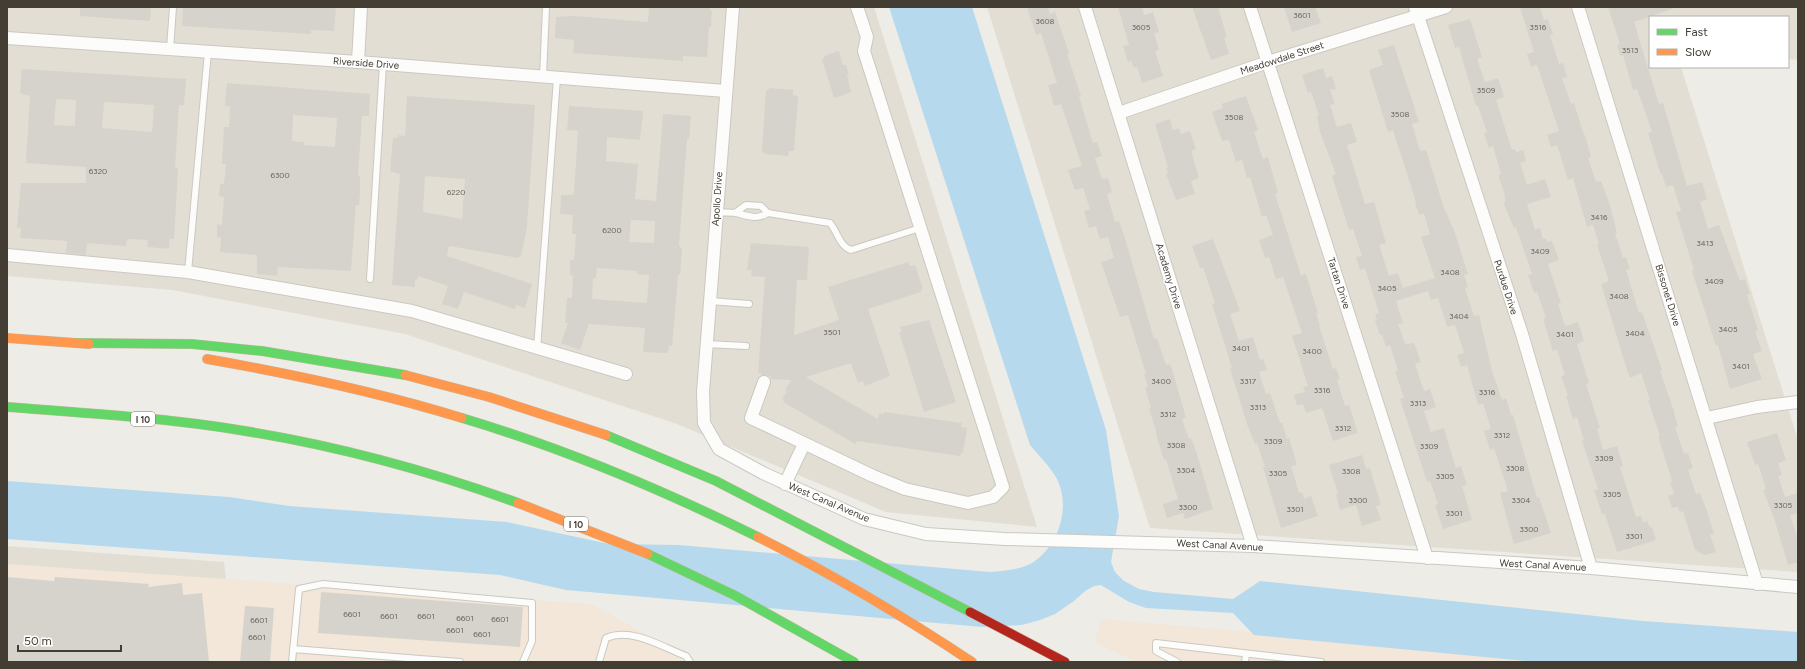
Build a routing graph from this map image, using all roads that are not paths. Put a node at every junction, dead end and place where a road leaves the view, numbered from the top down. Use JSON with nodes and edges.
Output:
{"nodes":[{"id":1,"x":174,"y":7,"type":"edge"},
{"id":2,"x":361,"y":7,"type":"edge"},
{"id":3,"x":546,"y":7,"type":"edge"},
{"id":4,"x":733,"y":7,"type":"edge"},
{"id":5,"x":857,"y":7,"type":"edge"},
{"id":6,"x":1085,"y":7,"type":"edge"},
{"id":7,"x":1250,"y":7,"type":"edge"},
{"id":8,"x":1446,"y":7,"type":"edge"},
{"id":9,"x":1578,"y":7,"type":"edge"},
{"id":10,"x":1417,"y":12,"type":"edge"},
{"id":11,"x":7,"y":38,"type":"edge"},
{"id":12,"x":170,"y":49,"type":"junction"},
{"id":13,"x":208,"y":52,"type":"junction"},
{"id":14,"x":358,"y":62,"type":"junction"},
{"id":15,"x":1268,"y":62,"type":"junction"},
{"id":16,"x":383,"y":64,"type":"junction"},
{"id":17,"x":543,"y":77,"type":"junction"},
{"id":18,"x":557,"y":78,"type":"junction"},
{"id":19,"x":725,"y":91,"type":"junction"},
{"id":20,"x":1119,"y":113,"type":"junction"},
{"id":21,"x":716,"y":212,"type":"junction"},
{"id":22,"x":735,"y":213,"type":"junction"},
{"id":23,"x":768,"y":213,"type":"junction"},
{"id":24,"x":920,"y":228,"type":"junction"},
{"id":25,"x":7,"y":255,"type":"edge"},
{"id":26,"x":188,"y":272,"type":"junction"},
{"id":27,"x":370,"y":279,"type":"dead end"},
{"id":28,"x":710,"y":301,"type":"junction"},
{"id":29,"x":749,"y":304,"type":"dead end"},
{"id":30,"x":7,"y":338,"type":"edge"},
{"id":31,"x":76,"y":343,"type":"junction"},
{"id":32,"x":706,"y":344,"type":"junction"},
{"id":33,"x":746,"y":346,"type":"dead end"},
{"id":34,"x":537,"y":348,"type":"junction"},
{"id":35,"x":177,"y":354,"type":"dead end"},
{"id":36,"x":199,"y":357,"type":"dead end"},
{"id":37,"x":626,"y":374,"type":"dead end"},
{"id":38,"x":764,"y":382,"type":"dead end"},
{"id":39,"x":703,"y":392,"type":"joint"},
{"id":40,"x":1798,"y":402,"type":"edge"},
{"id":41,"x":7,"y":407,"type":"edge"},
{"id":42,"x":1707,"y":418,"type":"junction"},
{"id":43,"x":804,"y":444,"type":"junction"},
{"id":44,"x":785,"y":484,"type":"junction"},
{"id":45,"x":1253,"y":546,"type":"junction"},
{"id":46,"x":1427,"y":558,"type":"junction"},
{"id":47,"x":1591,"y":568,"type":"junction"},
{"id":48,"x":1757,"y":584,"type":"junction"},
{"id":49,"x":1798,"y":587,"type":"edge"},
{"id":50,"x":293,"y":649,"type":"junction"},
{"id":51,"x":1246,"y":654,"type":"junction"},
{"id":52,"x":420,"y":661,"type":"edge"},
{"id":53,"x":292,"y":662,"type":"edge"},
{"id":54,"x":460,"y":662,"type":"edge"},
{"id":55,"x":523,"y":662,"type":"edge"},
{"id":56,"x":599,"y":662,"type":"edge"},
{"id":57,"x":690,"y":662,"type":"edge"},
{"id":58,"x":854,"y":662,"type":"edge"},
{"id":59,"x":972,"y":662,"type":"edge"},
{"id":60,"x":1065,"y":662,"type":"edge"},
{"id":61,"x":1177,"y":662,"type":"edge"},
{"id":62,"x":1246,"y":662,"type":"edge"},
{"id":63,"x":1321,"y":662,"type":"edge"}],
"edges":[{"from":1,"to":12,"type":"lane"},
{"from":2,"to":14,"type":"street"},
{"from":3,"to":17,"type":"lane"},
{"from":4,"to":19,"type":"street","name":"Apollo Drive"},
{"from":5,"to":24,"type":"street"},
{"from":6,"to":20,"type":"street","name":"Academy Drive"},
{"from":7,"to":15,"type":"street","name":"Tartan Drive"},
{"from":8,"to":10,"type":"street","name":"Meadowdale Street"},
{"from":9,"to":42,"type":"street","name":"Bissonet Drive"},
{"from":10,"to":15,"type":"street","name":"Meadowdale Street"},
{"from":10,"to":47,"type":"street","name":"Purdue Drive"},
{"from":11,"to":12,"type":"street","name":"Riverside Drive"},
{"from":12,"to":13,"type":"street","name":"Riverside Drive"},
{"from":13,"to":14,"type":"street","name":"Riverside Drive"},
{"from":13,"to":26,"type":"lane"},
{"from":14,"to":16,"type":"street","name":"Riverside Drive"},
{"from":15,"to":20,"type":"street","name":"Meadowdale Street"},
{"from":15,"to":46,"type":"street","name":"Tartan Drive"},
{"from":16,"to":17,"type":"street","name":"Riverside Drive"},
{"from":16,"to":27,"type":"lane"},
{"from":17,"to":18,"type":"street","name":"Riverside Drive"},
{"from":18,"to":19,"type":"street","name":"Riverside Drive"},
{"from":18,"to":34,"type":"lane"},
{"from":19,"to":21,"type":"street","name":"Apollo Drive"},
{"from":20,"to":45,"type":"street","name":"Academy Drive"},
{"from":21,"to":22,"type":"lane"},
{"from":21,"to":28,"type":"street","name":"Apollo Drive"},
{"from":22,"to":23,"type":"lane"},
{"from":22,"to":23,"type":"lane"},
{"from":23,"to":24,"type":"lane"},
{"from":24,"to":43,"type":"street"},
{"from":25,"to":26,"type":"street"},
{"from":26,"to":34,"type":"street"},
{"from":28,"to":29,"type":"lane"},
{"from":28,"to":32,"type":"street","name":"Apollo Drive"},
{"from":30,"to":31,"type":"highway"},
{"from":31,"to":35,"type":"highway"},
{"from":31,"to":60,"type":"highway"},
{"from":32,"to":33,"type":"lane"},
{"from":32,"to":39,"type":"street","name":"Apollo Drive"},
{"from":34,"to":37,"type":"street"},
{"from":36,"to":59,"type":"highway"},
{"from":38,"to":43,"type":"street"},
{"from":39,"to":44,"type":"street","name":"West Canal Avenue"},
{"from":40,"to":42,"type":"street"},
{"from":41,"to":58,"type":"highway","number":"I 10"},
{"from":42,"to":48,"type":"street","name":"Bissonet Drive"},
{"from":43,"to":44,"type":"street"},
{"from":44,"to":45,"type":"street","name":"West Canal Avenue"},
{"from":45,"to":46,"type":"street","name":"West Canal Avenue"},
{"from":46,"to":47,"type":"street","name":"West Canal Avenue"},
{"from":47,"to":48,"type":"street","name":"West Canal Avenue"},
{"from":48,"to":49,"type":"street","name":"West Canal Avenue"},
{"from":50,"to":52,"type":"lane"},
{"from":50,"to":53,"type":"lane"},
{"from":50,"to":55,"type":"lane"},
{"from":51,"to":61,"type":"lane"},
{"from":51,"to":62,"type":"lane"},
{"from":51,"to":63,"type":"lane"},
{"from":52,"to":54,"type":"lane"},
{"from":56,"to":57,"type":"lane"}]}
